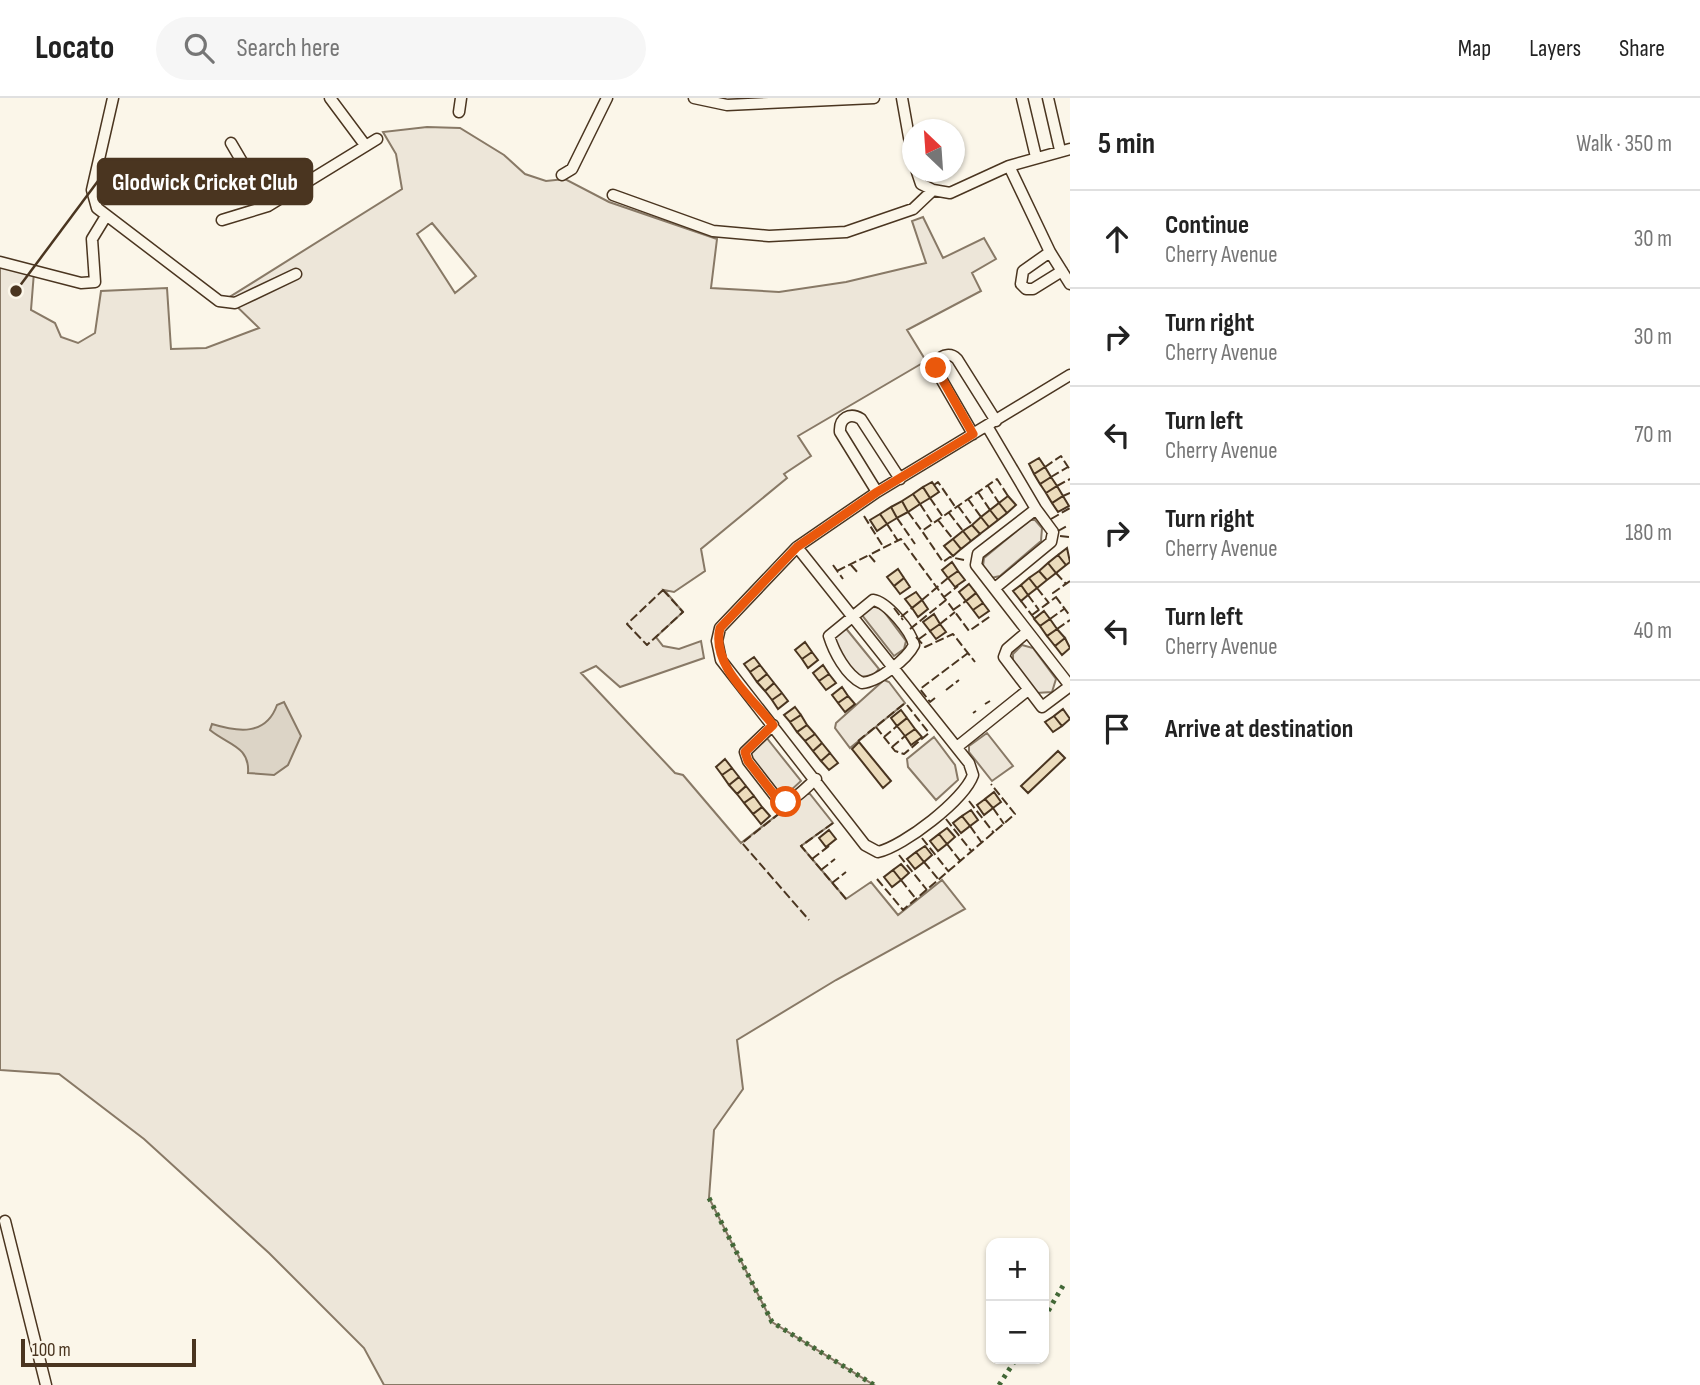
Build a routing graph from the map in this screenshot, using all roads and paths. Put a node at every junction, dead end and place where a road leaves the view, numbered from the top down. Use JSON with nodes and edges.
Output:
{"nodes":[{"id":1,"x":113,"y":98,"type":"edge"},
{"id":2,"x":330,"y":98,"type":"edge"},
{"id":3,"x":461,"y":98,"type":"edge"},
{"id":4,"x":607,"y":98,"type":"edge"},
{"id":5,"x":694,"y":98,"type":"edge"},
{"id":6,"x":874,"y":98,"type":"edge"},
{"id":7,"x":902,"y":98,"type":"edge"},
{"id":8,"x":1022,"y":98,"type":"edge"},
{"id":9,"x":1048,"y":98,"type":"edge"},
{"id":10,"x":458,"y":112,"type":"dead end"},
{"id":11,"x":906,"y":119,"type":"edge"},
{"id":12,"x":377,"y":139,"type":"dead end"},
{"id":13,"x":231,"y":143,"type":"dead end"},
{"id":14,"x":365,"y":145,"type":"junction"},
{"id":15,"x":1065,"y":150,"type":"edge"},
{"id":16,"x":1035,"y":157,"type":"junction"},
{"id":17,"x":1009,"y":166,"type":"junction"},
{"id":18,"x":562,"y":175,"type":"dead end"},
{"id":19,"x":920,"y":182,"type":"edge"},
{"id":20,"x":933,"y":190,"type":"junction"},
{"id":21,"x":613,"y":195,"type":"dead end"},
{"id":22,"x":268,"y":206,"type":"junction"},
{"id":23,"x":106,"y":216,"type":"junction"},
{"id":24,"x":222,"y":220,"type":"dead end"},
{"id":25,"x":1050,"y":252,"type":"junction"},
{"id":26,"x":0,"y":262,"type":"edge"},
{"id":27,"x":1062,"y":271,"type":"junction"},
{"id":28,"x":296,"y":274,"type":"dead end"},
{"id":29,"x":1070,"y":284,"type":"edge"},
{"id":30,"x":1070,"y":375,"type":"edge"},
{"id":31,"x":991,"y":424,"type":"junction"},
{"id":32,"x":973,"y":434,"type":"junction"},
{"id":33,"x":900,"y":479,"type":"junction"},
{"id":34,"x":877,"y":492,"type":"junction"},
{"id":35,"x":1036,"y":509,"type":"junction"},
{"id":36,"x":797,"y":547,"type":"junction"},
{"id":37,"x":995,"y":588,"type":"junction"},
{"id":38,"x":851,"y":617,"type":"junction"},
{"id":39,"x":1027,"y":632,"type":"junction"},
{"id":40,"x":892,"y":667,"type":"junction"},
{"id":41,"x":1070,"y":686,"type":"edge"},
{"id":42,"x":1028,"y":690,"type":"junction"},
{"id":43,"x":773,"y":725,"type":"junction"},
{"id":44,"x":957,"y":747,"type":"junction"},
{"id":45,"x":816,"y":779,"type":"junction"},
{"id":46,"x":5,"y":1221,"type":"dead end"},
{"id":47,"x":46,"y":1385,"type":"edge"}],
"edges":[{"from":1,"to":23,"type":"street"},
{"from":2,"to":14,"type":"street"},
{"from":3,"to":10,"type":"street"},
{"from":4,"to":18,"type":"street"},
{"from":5,"to":6,"type":"street"},
{"from":7,"to":11,"type":"street"},
{"from":8,"to":16,"type":"street"},
{"from":9,"to":15,"type":"street"},
{"from":12,"to":14,"type":"street"},
{"from":13,"to":22,"type":"street"},
{"from":14,"to":22,"type":"street"},
{"from":15,"to":16,"type":"street"},
{"from":16,"to":17,"type":"street"},
{"from":17,"to":20,"type":"street"},
{"from":17,"to":25,"type":"street"},
{"from":19,"to":20,"type":"street"},
{"from":20,"to":21,"type":"street"},
{"from":22,"to":24,"type":"street"},
{"from":23,"to":26,"type":"street"},
{"from":23,"to":28,"type":"street"},
{"from":25,"to":27,"type":"street"},
{"from":25,"to":27,"type":"street"},
{"from":27,"to":29,"type":"street"},
{"from":30,"to":31,"type":"street"},
{"from":31,"to":32,"type":"street"},
{"from":31,"to":32,"type":"street"},
{"from":31,"to":35,"type":"street"},
{"from":32,"to":33,"type":"street"},
{"from":33,"to":34,"type":"street"},
{"from":33,"to":34,"type":"street"},
{"from":34,"to":36,"type":"street"},
{"from":35,"to":37,"type":"street"},
{"from":35,"to":37,"type":"street"},
{"from":36,"to":38,"type":"street"},
{"from":36,"to":43,"type":"street"},
{"from":37,"to":39,"type":"street"},
{"from":38,"to":40,"type":"street"},
{"from":38,"to":40,"type":"street"},
{"from":38,"to":40,"type":"street"},
{"from":39,"to":41,"type":"street"},
{"from":39,"to":42,"type":"street"},
{"from":40,"to":44,"type":"street"},
{"from":41,"to":42,"type":"street"},
{"from":42,"to":44,"type":"street"},
{"from":43,"to":45,"type":"street"},
{"from":43,"to":45,"type":"street"},
{"from":44,"to":45,"type":"street"},
{"from":46,"to":47,"type":"street"}]}
